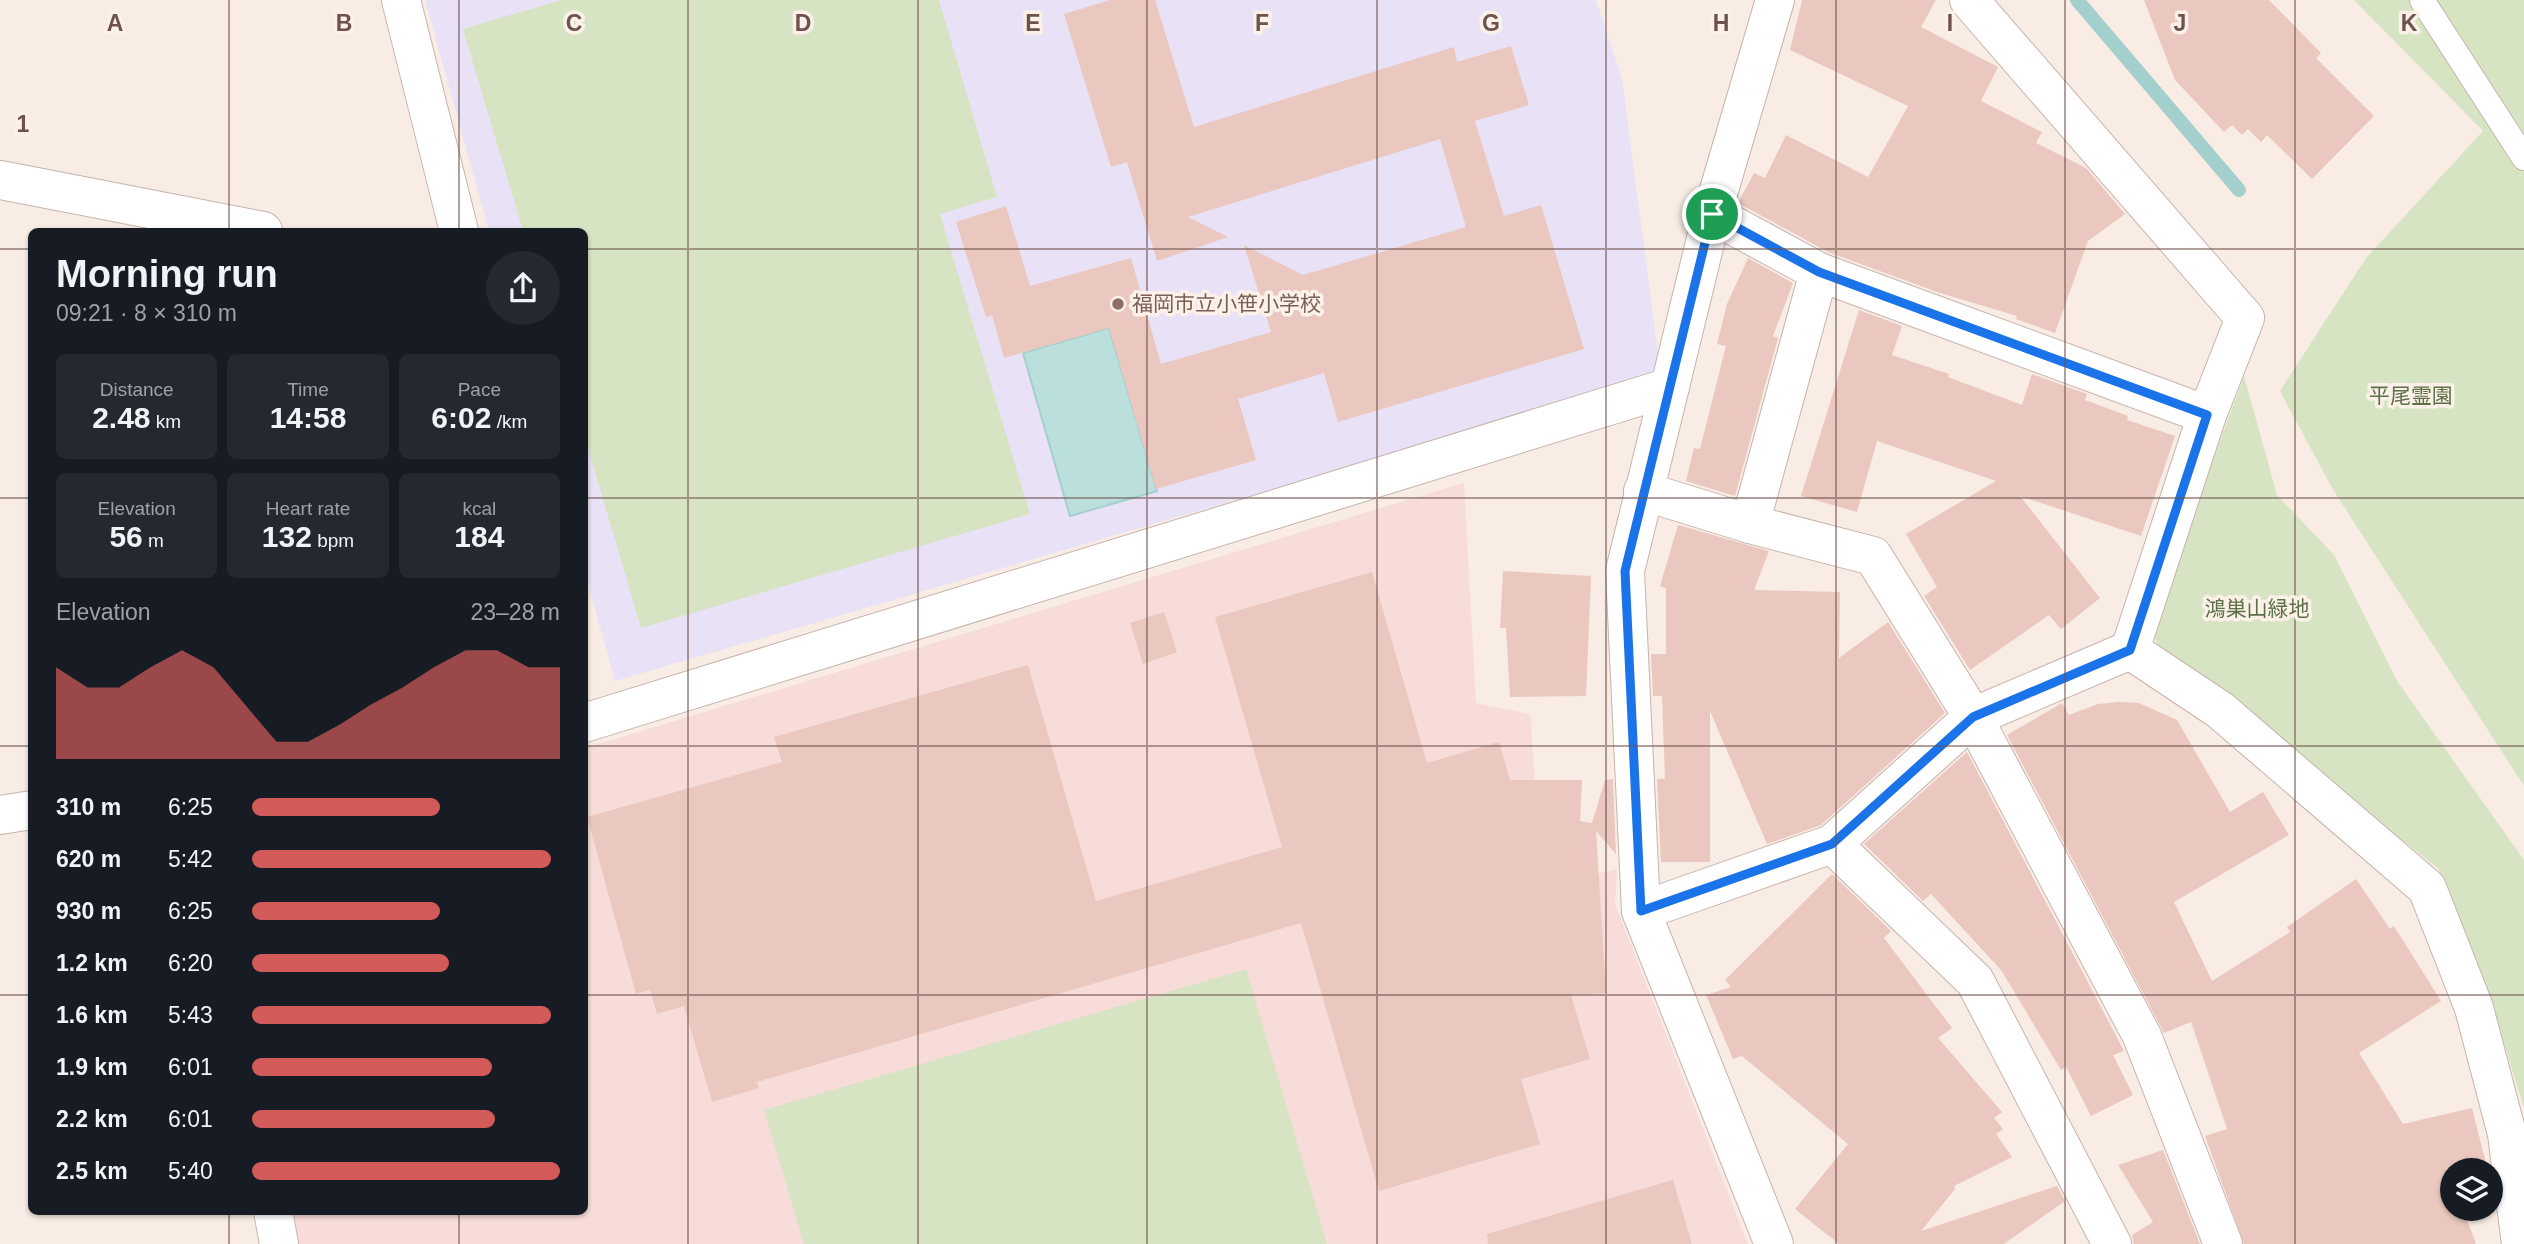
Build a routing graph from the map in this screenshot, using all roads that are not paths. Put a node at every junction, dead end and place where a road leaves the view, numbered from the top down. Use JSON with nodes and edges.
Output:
{"nodes":[{"id":1,"x":401,"y":0,"type":"edge"},
{"id":2,"x":1775,"y":0,"type":"edge"},
{"id":3,"x":1969,"y":0,"type":"edge"},
{"id":4,"x":2422,"y":0,"type":"edge"},
{"id":5,"x":2524,"y":158,"type":"edge"},
{"id":6,"x":0,"y":180,"type":"edge"},
{"id":7,"x":1712,"y":214,"type":"junction"},
{"id":8,"x":248,"y":228,"type":"edge"},
{"id":9,"x":458,"y":228,"type":"edge"},
{"id":10,"x":1819,"y":272,"type":"junction"},
{"id":11,"x":1670,"y":387,"type":"junction"},
{"id":12,"x":2207,"y":415,"type":"junction"},
{"id":13,"x":1643,"y":491,"type":"junction"},
{"id":14,"x":1750,"y":524,"type":"junction"},
{"id":15,"x":2130,"y":650,"type":"junction"},
{"id":16,"x":1973,"y":717,"type":"junction"},
{"id":17,"x":588,"y":722,"type":"edge"},
{"id":18,"x":28,"y":811,"type":"edge"},
{"id":19,"x":0,"y":816,"type":"edge"},
{"id":20,"x":1832,"y":844,"type":"junction"},
{"id":21,"x":1641,"y":911,"type":"junction"},
{"id":22,"x":274,"y":1215,"type":"edge"},
{"id":23,"x":279,"y":1244,"type":"edge"},
{"id":24,"x":1774,"y":1244,"type":"edge"},
{"id":25,"x":2112,"y":1244,"type":"edge"},
{"id":26,"x":2223,"y":1244,"type":"edge"},
{"id":27,"x":2521,"y":1244,"type":"edge"}],
"edges":[{"from":1,"to":9,"type":"street"},
{"from":2,"to":7,"type":"street"},
{"from":3,"to":12,"type":"street"},
{"from":4,"to":5,"type":"lane"},
{"from":6,"to":8,"type":"street"},
{"from":7,"to":10,"type":"street"},
{"from":7,"to":11,"type":"street"},
{"from":10,"to":12,"type":"street"},
{"from":10,"to":14,"type":"street"},
{"from":11,"to":13,"type":"street"},
{"from":11,"to":17,"type":"street"},
{"from":12,"to":15,"type":"street"},
{"from":13,"to":14,"type":"street"},
{"from":13,"to":21,"type":"street"},
{"from":14,"to":16,"type":"street"},
{"from":15,"to":16,"type":"street"},
{"from":15,"to":27,"type":"street"},
{"from":16,"to":20,"type":"street"},
{"from":16,"to":26,"type":"street"},
{"from":18,"to":19,"type":"street"},
{"from":20,"to":21,"type":"street"},
{"from":20,"to":25,"type":"street"},
{"from":21,"to":24,"type":"street"},
{"from":22,"to":23,"type":"street"}]}
